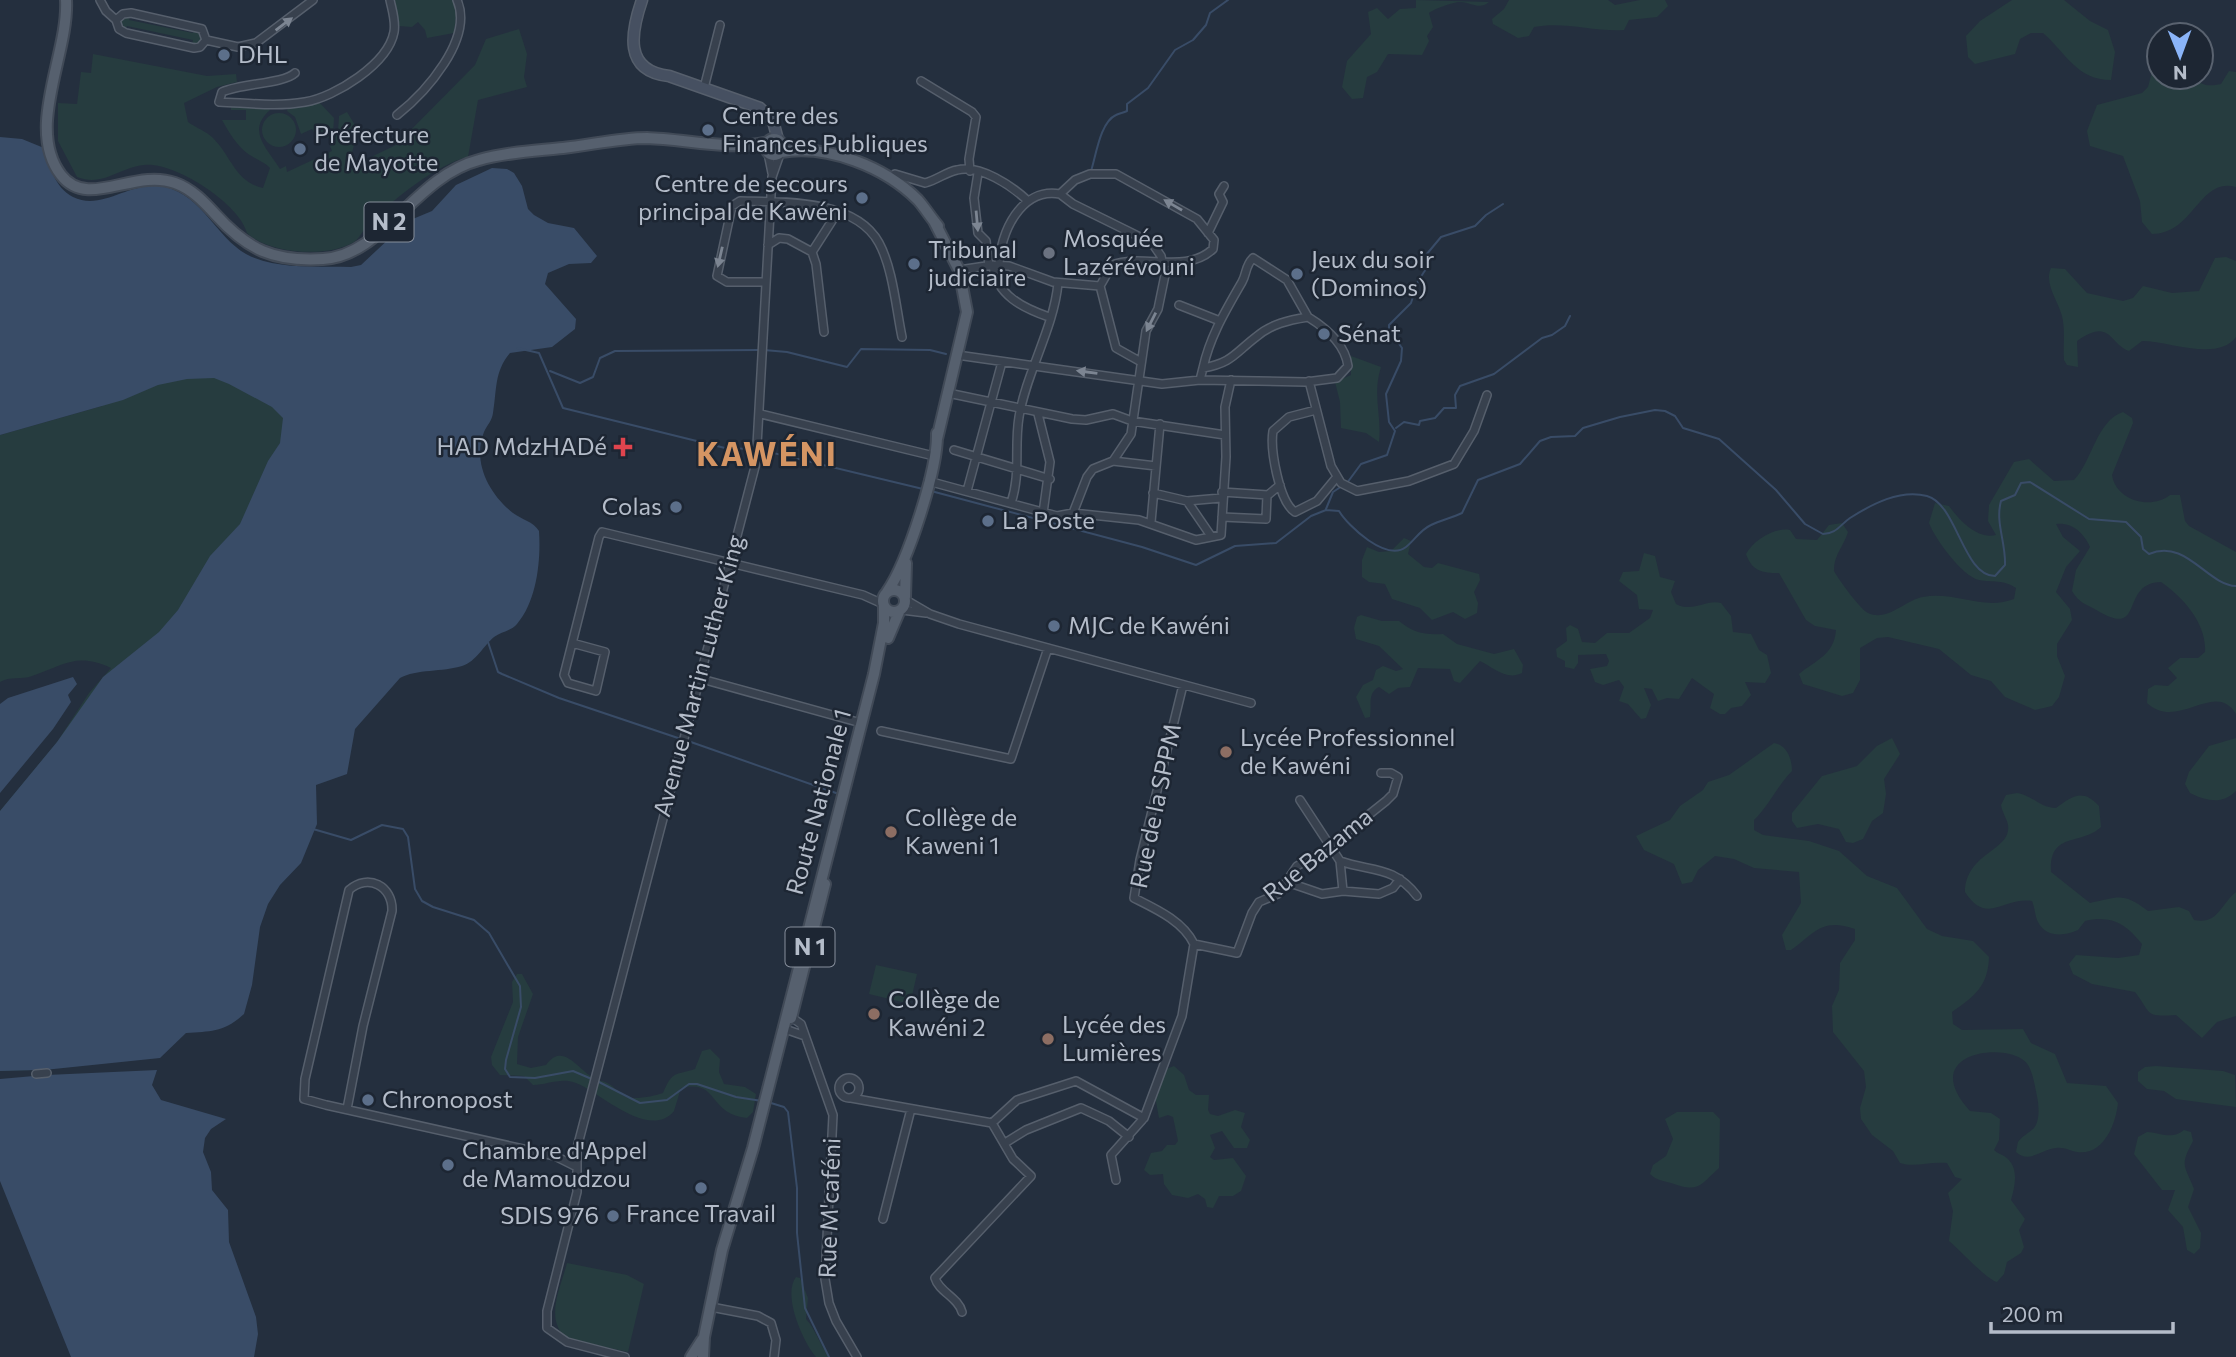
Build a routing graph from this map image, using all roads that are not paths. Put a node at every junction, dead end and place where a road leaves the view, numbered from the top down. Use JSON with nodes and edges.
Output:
{"nodes":[{"id":1,"x":100,"y":0,"type":"edge"},
{"id":2,"x":313,"y":0,"type":"edge"},
{"id":3,"x":390,"y":0,"type":"edge"},
{"id":4,"x":457,"y":0,"type":"edge"},
{"id":5,"x":642,"y":0,"type":"edge"},
{"id":6,"x":66,"y":2,"type":"edge"},
{"id":7,"x":116,"y":20,"type":"junction"},
{"id":8,"x":720,"y":24,"type":"dead end"},
{"id":9,"x":206,"y":40,"type":"junction"},
{"id":10,"x":295,"y":73,"type":"dead end"},
{"id":11,"x":921,"y":81,"type":"dead end"},
{"id":12,"x":704,"y":88,"type":"junction"},
{"id":13,"x":397,"y":115,"type":"dead end"},
{"id":14,"x":774,"y":147,"type":"junction"},
{"id":15,"x":974,"y":172,"type":"junction"},
{"id":16,"x":891,"y":180,"type":"junction"},
{"id":17,"x":1224,"y":186,"type":"dead end"},
{"id":18,"x":1060,"y":194,"type":"junction"},
{"id":19,"x":1028,"y":201,"type":"junction"},
{"id":20,"x":771,"y":202,"type":"junction"},
{"id":21,"x":837,"y":213,"type":"junction"},
{"id":22,"x":1208,"y":233,"type":"junction"},
{"id":23,"x":768,"y":245,"type":"junction"},
{"id":24,"x":812,"y":252,"type":"junction"},
{"id":25,"x":1164,"y":263,"type":"junction"},
{"id":26,"x":994,"y":265,"type":"junction"},
{"id":27,"x":957,"y":267,"type":"junction"},
{"id":28,"x":766,"y":282,"type":"junction"},
{"id":29,"x":1058,"y":283,"type":"junction"},
{"id":30,"x":1100,"y":286,"type":"junction"},
{"id":31,"x":1179,"y":305,"type":"dead end"},
{"id":32,"x":1049,"y":317,"type":"junction"},
{"id":33,"x":1308,"y":317,"type":"junction"},
{"id":34,"x":1220,"y":321,"type":"junction"},
{"id":35,"x":824,"y":332,"type":"dead end"},
{"id":36,"x":902,"y":337,"type":"dead end"},
{"id":37,"x":957,"y":355,"type":"junction"},
{"id":38,"x":1002,"y":362,"type":"junction"},
{"id":39,"x":1141,"y":362,"type":"junction"},
{"id":40,"x":1037,"y":366,"type":"junction"},
{"id":41,"x":1203,"y":368,"type":"junction"},
{"id":42,"x":1200,"y":380,"type":"junction"},
{"id":43,"x":1231,"y":380,"type":"junction"},
{"id":44,"x":1137,"y":381,"type":"junction"},
{"id":45,"x":1309,"y":381,"type":"junction"},
{"id":46,"x":948,"y":393,"type":"junction"},
{"id":47,"x":1488,"y":395,"type":"dead end"},
{"id":48,"x":992,"y":404,"type":"junction"},
{"id":49,"x":1021,"y":410,"type":"junction"},
{"id":50,"x":1316,"y":410,"type":"junction"},
{"id":51,"x":1038,"y":414,"type":"junction"},
{"id":52,"x":761,"y":415,"type":"junction"},
{"id":53,"x":1132,"y":421,"type":"junction"},
{"id":54,"x":1160,"y":424,"type":"junction"},
{"id":55,"x":1225,"y":435,"type":"junction"},
{"id":56,"x":954,"y":450,"type":"dead end"},
{"id":57,"x":934,"y":456,"type":"junction"},
{"id":58,"x":977,"y":456,"type":"junction"},
{"id":59,"x":1113,"y":460,"type":"junction"},
{"id":60,"x":1156,"y":467,"type":"junction"},
{"id":61,"x":1019,"y":469,"type":"junction"},
{"id":62,"x":1049,"y":479,"type":"junction"},
{"id":63,"x":1341,"y":482,"type":"junction"},
{"id":64,"x":926,"y":485,"type":"junction"},
{"id":65,"x":1280,"y":485,"type":"junction"},
{"id":66,"x":967,"y":491,"type":"junction"},
{"id":67,"x":1153,"y":493,"type":"junction"},
{"id":68,"x":1222,"y":495,"type":"junction"},
{"id":69,"x":1266,"y":495,"type":"junction"},
{"id":70,"x":1187,"y":500,"type":"junction"},
{"id":71,"x":1011,"y":503,"type":"junction"},
{"id":72,"x":1043,"y":513,"type":"junction"},
{"id":73,"x":1073,"y":513,"type":"junction"},
{"id":74,"x":1222,"y":517,"type":"junction"},
{"id":75,"x":1151,"y":522,"type":"junction"},
{"id":76,"x":1210,"y":536,"type":"junction"},
{"id":77,"x":906,"y":556,"type":"junction"},
{"id":78,"x":730,"y":562,"type":"junction"},
{"id":79,"x":885,"y":600,"type":"junction"},
{"id":80,"x":903,"y":605,"type":"junction"},
{"id":81,"x":572,"y":643,"type":"junction"},
{"id":82,"x":1048,"y":648,"type":"junction"},
{"id":83,"x":698,"y":678,"type":"junction"},
{"id":84,"x":1183,"y":685,"type":"junction"},
{"id":85,"x":1251,"y":703,"type":"dead end"},
{"id":86,"x":861,"y":723,"type":"junction"},
{"id":87,"x":881,"y":731,"type":"dead end"},
{"id":88,"x":1381,"y":773,"type":"dead end"},
{"id":89,"x":1300,"y":800,"type":"dead end"},
{"id":90,"x":1330,"y":846,"type":"junction"},
{"id":91,"x":1340,"y":861,"type":"junction"},
{"id":92,"x":1400,"y":879,"type":"junction"},
{"id":93,"x":1287,"y":882,"type":"junction"},
{"id":94,"x":1343,"y":891,"type":"junction"},
{"id":95,"x":1417,"y":896,"type":"dead end"},
{"id":96,"x":1194,"y":944,"type":"junction"},
{"id":97,"x":788,"y":1014,"type":"junction"},
{"id":98,"x":784,"y":1029,"type":"junction"},
{"id":99,"x":805,"y":1036,"type":"junction"},
{"id":100,"x":47,"y":1073,"type":"dead end"},
{"id":101,"x":36,"y":1074,"type":"dead end"},
{"id":102,"x":823,"y":1085,"type":"junction"},
{"id":103,"x":839,"y":1085,"type":"junction"},
{"id":104,"x":826,"y":1094,"type":"junction"},
{"id":105,"x":841,"y":1094,"type":"junction"},
{"id":106,"x":854,"y":1095,"type":"junction"},
{"id":107,"x":347,"y":1109,"type":"junction"},
{"id":108,"x":911,"y":1109,"type":"junction"},
{"id":109,"x":1144,"y":1118,"type":"junction"},
{"id":110,"x":992,"y":1123,"type":"junction"},
{"id":111,"x":1129,"y":1137,"type":"junction"},
{"id":112,"x":1005,"y":1143,"type":"junction"},
{"id":113,"x":577,"y":1167,"type":"junction"},
{"id":114,"x":1116,"y":1180,"type":"dead end"},
{"id":115,"x":883,"y":1219,"type":"dead end"},
{"id":116,"x":712,"y":1303,"type":"junction"},
{"id":117,"x":962,"y":1312,"type":"dead end"},
{"id":118,"x":704,"y":1337,"type":"junction"},
{"id":119,"x":625,"y":1357,"type":"edge"},
{"id":120,"x":691,"y":1357,"type":"edge"},
{"id":121,"x":697,"y":1357,"type":"edge"},
{"id":122,"x":703,"y":1357,"type":"edge"},
{"id":123,"x":774,"y":1357,"type":"edge"},
{"id":124,"x":857,"y":1357,"type":"edge"}],
"edges":[{"from":1,"to":7,"type":"street"},
{"from":9,"to":2,"type":"street","one_way":true},
{"from":3,"to":10,"type":"street"},
{"from":4,"to":13,"type":"street"},
{"from":5,"to":12,"type":"main road"},
{"from":6,"to":14,"type":"main road","number":"N 2"},
{"from":7,"to":9,"type":"street"},
{"from":7,"to":9,"type":"street"},
{"from":8,"to":12,"type":"street"},
{"from":11,"to":15,"type":"street"},
{"from":12,"to":14,"type":"main road"},
{"from":14,"to":16,"type":"main road","name":"Route Nationale 1","number":"N 1"},
{"from":14,"to":20,"type":"street","name":"Avenue Martin Luther King"},
{"from":15,"to":16,"type":"street"},
{"from":15,"to":19,"type":"street"},
{"from":15,"to":26,"type":"street","one_way":true},
{"from":16,"to":27,"type":"main road","name":"Route Nationale 1","number":"N 1"},
{"from":17,"to":22,"type":"street"},
{"from":18,"to":19,"type":"street"},
{"from":22,"to":18,"type":"street","one_way":true},
{"from":18,"to":25,"type":"street"},
{"from":19,"to":26,"type":"street"},
{"from":20,"to":21,"type":"street"},
{"from":20,"to":23,"type":"street","name":"Avenue Martin Luther King"},
{"from":20,"to":28,"type":"street","one_way":true},
{"from":21,"to":24,"type":"street"},
{"from":21,"to":36,"type":"street"},
{"from":22,"to":25,"type":"street"},
{"from":23,"to":24,"type":"street"},
{"from":23,"to":28,"type":"street","name":"Avenue Martin Luther King"},
{"from":24,"to":35,"type":"street"},
{"from":25,"to":30,"type":"street"},
{"from":25,"to":39,"type":"street","one_way":true},
{"from":26,"to":27,"type":"street"},
{"from":26,"to":29,"type":"street"},
{"from":26,"to":32,"type":"street"},
{"from":27,"to":37,"type":"main road","name":"Route Nationale 1","number":"N 1"},
{"from":28,"to":52,"type":"street","name":"Avenue Martin Luther King"},
{"from":29,"to":30,"type":"street"},
{"from":29,"to":32,"type":"street"},
{"from":30,"to":39,"type":"street"},
{"from":31,"to":34,"type":"street"},
{"from":32,"to":40,"type":"street"},
{"from":33,"to":34,"type":"street"},
{"from":33,"to":41,"type":"street"},
{"from":33,"to":45,"type":"street"},
{"from":34,"to":41,"type":"street"},
{"from":37,"to":38,"type":"street"},
{"from":37,"to":46,"type":"main road","name":"Route Nationale 1","number":"N 1"},
{"from":38,"to":40,"type":"street"},
{"from":38,"to":48,"type":"street"},
{"from":39,"to":44,"type":"street"},
{"from":44,"to":40,"type":"street","one_way":true},
{"from":40,"to":49,"type":"street"},
{"from":41,"to":42,"type":"street"},
{"from":42,"to":43,"type":"street"},
{"from":42,"to":44,"type":"street"},
{"from":43,"to":45,"type":"street"},
{"from":43,"to":55,"type":"street"},
{"from":44,"to":53,"type":"street"},
{"from":45,"to":50,"type":"street"},
{"from":46,"to":48,"type":"street"},
{"from":46,"to":57,"type":"main road","name":"Route Nationale 1","number":"N 1"},
{"from":47,"to":63,"type":"street"},
{"from":48,"to":49,"type":"street"},
{"from":48,"to":58,"type":"street"},
{"from":49,"to":51,"type":"street"},
{"from":49,"to":61,"type":"street"},
{"from":50,"to":63,"type":"street"},
{"from":50,"to":65,"type":"street"},
{"from":51,"to":53,"type":"street"},
{"from":51,"to":62,"type":"street"},
{"from":52,"to":57,"type":"street"},
{"from":52,"to":78,"type":"street","name":"Avenue Martin Luther King"},
{"from":53,"to":54,"type":"street"},
{"from":53,"to":59,"type":"street"},
{"from":54,"to":55,"type":"street"},
{"from":54,"to":60,"type":"street"},
{"from":55,"to":68,"type":"street"},
{"from":56,"to":58,"type":"street"},
{"from":57,"to":64,"type":"main road","name":"Route Nationale 1","number":"N 1"},
{"from":58,"to":61,"type":"street"},
{"from":58,"to":66,"type":"street"},
{"from":59,"to":60,"type":"street"},
{"from":59,"to":73,"type":"street"},
{"from":60,"to":67,"type":"street"},
{"from":61,"to":62,"type":"street"},
{"from":61,"to":71,"type":"street"},
{"from":62,"to":72,"type":"street"},
{"from":63,"to":65,"type":"street"},
{"from":64,"to":66,"type":"street"},
{"from":64,"to":77,"type":"main road","name":"Route Nationale 1","number":"N 1"},
{"from":65,"to":69,"type":"street"},
{"from":66,"to":71,"type":"street"},
{"from":67,"to":70,"type":"street"},
{"from":67,"to":75,"type":"street"},
{"from":68,"to":69,"type":"street"},
{"from":68,"to":70,"type":"street"},
{"from":68,"to":74,"type":"street"},
{"from":69,"to":74,"type":"street"},
{"from":70,"to":76,"type":"street"},
{"from":71,"to":72,"type":"street"},
{"from":72,"to":73,"type":"street"},
{"from":73,"to":75,"type":"street"},
{"from":74,"to":76,"type":"street"},
{"from":75,"to":76,"type":"street"},
{"from":77,"to":79,"type":"main road","name":"Route Nationale 1","number":"N 1"},
{"from":77,"to":80,"type":"main road","name":"Route Nationale 1","number":"N 1"},
{"from":78,"to":79,"type":"street"},
{"from":78,"to":81,"type":"street"},
{"from":78,"to":83,"type":"street","name":"Avenue Martin Luther King"},
{"from":79,"to":80,"type":"main road"},
{"from":79,"to":80,"type":"main road"},
{"from":79,"to":86,"type":"main road","name":"Route Nationale 1","number":"N 1"},
{"from":80,"to":82,"type":"street"},
{"from":80,"to":97,"type":"main road","name":"Route Nationale 1","number":"N 1"},
{"from":81,"to":81,"type":"street"},
{"from":82,"to":84,"type":"street"},
{"from":82,"to":87,"type":"street"},
{"from":83,"to":86,"type":"street"},
{"from":83,"to":113,"type":"street","name":"Avenue Martin Luther King"},
{"from":84,"to":85,"type":"street"},
{"from":84,"to":96,"type":"street","name":"Rue de la SPPM"},
{"from":86,"to":97,"type":"main road","name":"Route Nationale 1","number":"N 1"},
{"from":88,"to":90,"type":"street","name":"Rue Bazama"},
{"from":89,"to":90,"type":"street"},
{"from":90,"to":91,"type":"street"},
{"from":90,"to":93,"type":"street","name":"Rue Bazama"},
{"from":91,"to":92,"type":"street"},
{"from":91,"to":94,"type":"street"},
{"from":92,"to":94,"type":"street"},
{"from":92,"to":95,"type":"street"},
{"from":93,"to":94,"type":"street"},
{"from":93,"to":96,"type":"street","name":"Rue Bazama"},
{"from":96,"to":109,"type":"street"},
{"from":97,"to":98,"type":"main road","name":"Route Nationale 1","number":"N 1"},
{"from":97,"to":99,"type":"street","name":"Rue M'caféni"},
{"from":98,"to":99,"type":"street"},
{"from":98,"to":116,"type":"main road","name":"Route Nationale 1","number":"N 1"},
{"from":99,"to":102,"type":"street","name":"Rue M'caféni"},
{"from":100,"to":101,"type":"street"},
{"from":102,"to":103,"type":"street"},
{"from":102,"to":104,"type":"street","name":"Rue M'caféni"},
{"from":103,"to":105,"type":"street"},
{"from":103,"to":106,"type":"street"},
{"from":104,"to":105,"type":"street"},
{"from":104,"to":124,"type":"street","name":"Rue M'caféni"},
{"from":105,"to":106,"type":"street"},
{"from":106,"to":108,"type":"street"},
{"from":107,"to":107,"type":"street"},
{"from":107,"to":113,"type":"street"},
{"from":108,"to":110,"type":"street"},
{"from":108,"to":115,"type":"street"},
{"from":109,"to":110,"type":"street"},
{"from":109,"to":111,"type":"street"},
{"from":110,"to":112,"type":"street"},
{"from":111,"to":112,"type":"street"},
{"from":111,"to":114,"type":"street"},
{"from":112,"to":117,"type":"street"},
{"from":113,"to":119,"type":"street","name":"Avenue Martin Luther King"},
{"from":116,"to":118,"type":"main road","name":"Route Nationale 1","number":"N 1"},
{"from":116,"to":123,"type":"street"},
{"from":118,"to":120,"type":"main road","name":"Route Nationale 1","number":"N 1"},
{"from":118,"to":122,"type":"main road","name":"Route Nationale 1","number":"N 1"},
{"from":120,"to":121,"type":"main road","name":"Route Nationale 1","number":"N 1"}]}
